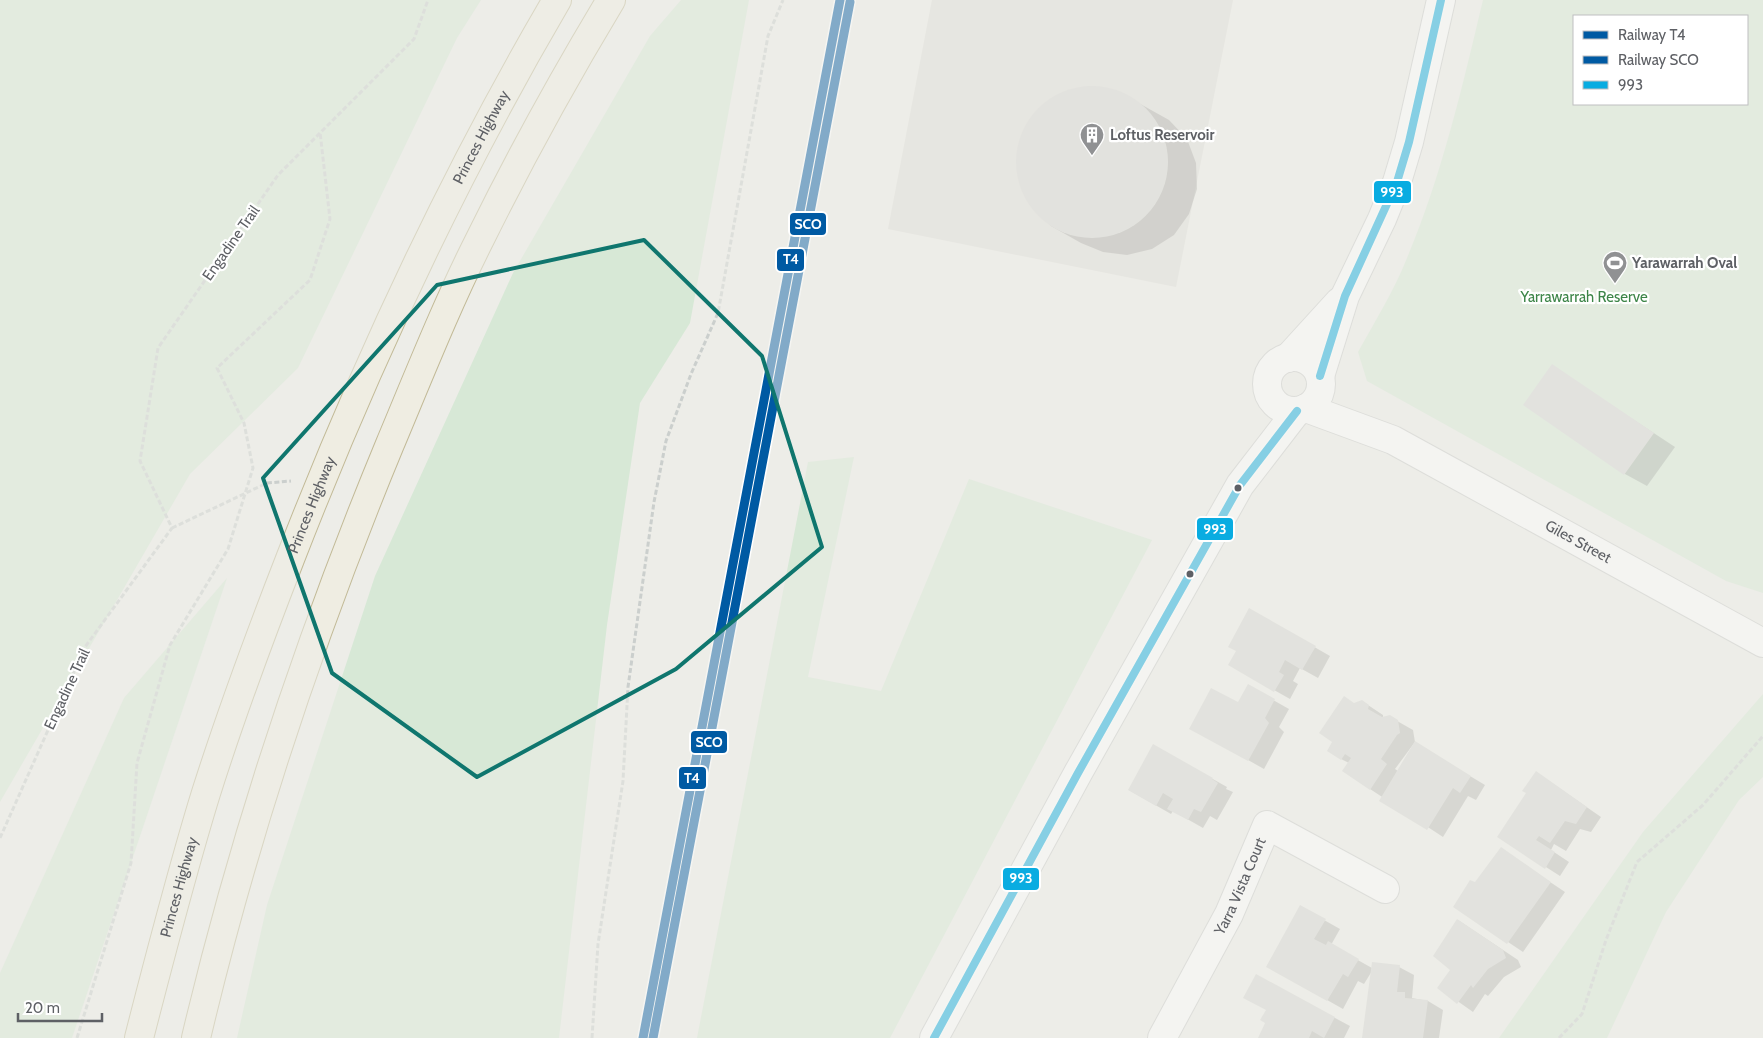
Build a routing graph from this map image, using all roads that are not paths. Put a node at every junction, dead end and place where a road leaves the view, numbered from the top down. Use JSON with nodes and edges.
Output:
{"nodes":[{"id":1,"x":558,"y":0,"type":"edge"},
{"id":2,"x":611,"y":0,"type":"edge"},
{"id":3,"x":1441,"y":0,"type":"edge"},
{"id":4,"x":1346,"y":296,"type":"junction"},
{"id":5,"x":1288,"y":358,"type":"junction"},
{"id":6,"x":1320,"y":381,"type":"junction"},
{"id":7,"x":1272,"y":399,"type":"junction"},
{"id":8,"x":1301,"y":410,"type":"junction"},
{"id":9,"x":1393,"y":440,"type":"junction"},
{"id":10,"x":1240,"y":485,"type":"junction"},
{"id":11,"x":1763,"y":643,"type":"edge"},
{"id":12,"x":1385,"y":889,"type":"dead end"},
{"id":13,"x":139,"y":1038,"type":"edge"},
{"id":14,"x":196,"y":1038,"type":"edge"},
{"id":15,"x":934,"y":1038,"type":"edge"},
{"id":16,"x":1162,"y":1038,"type":"edge"}],
"edges":[{"from":1,"to":13,"type":"highway","name":"Princes Highway"},
{"from":2,"to":14,"type":"highway"},
{"from":3,"to":4,"type":"street"},
{"from":4,"to":5,"type":"street"},
{"from":4,"to":6,"type":"street"},
{"from":5,"to":6,"type":"street"},
{"from":5,"to":7,"type":"street"},
{"from":6,"to":8,"type":"street"},
{"from":6,"to":9,"type":"street","name":"Giles Street"},
{"from":7,"to":8,"type":"street"},
{"from":7,"to":10,"type":"street"},
{"from":8,"to":9,"type":"street","name":"Giles Street"},
{"from":8,"to":10,"type":"street"},
{"from":9,"to":11,"type":"street","name":"Giles Street"},
{"from":10,"to":15,"type":"street"},
{"from":12,"to":16,"type":"street","name":"Yarra Vista Court"}]}
